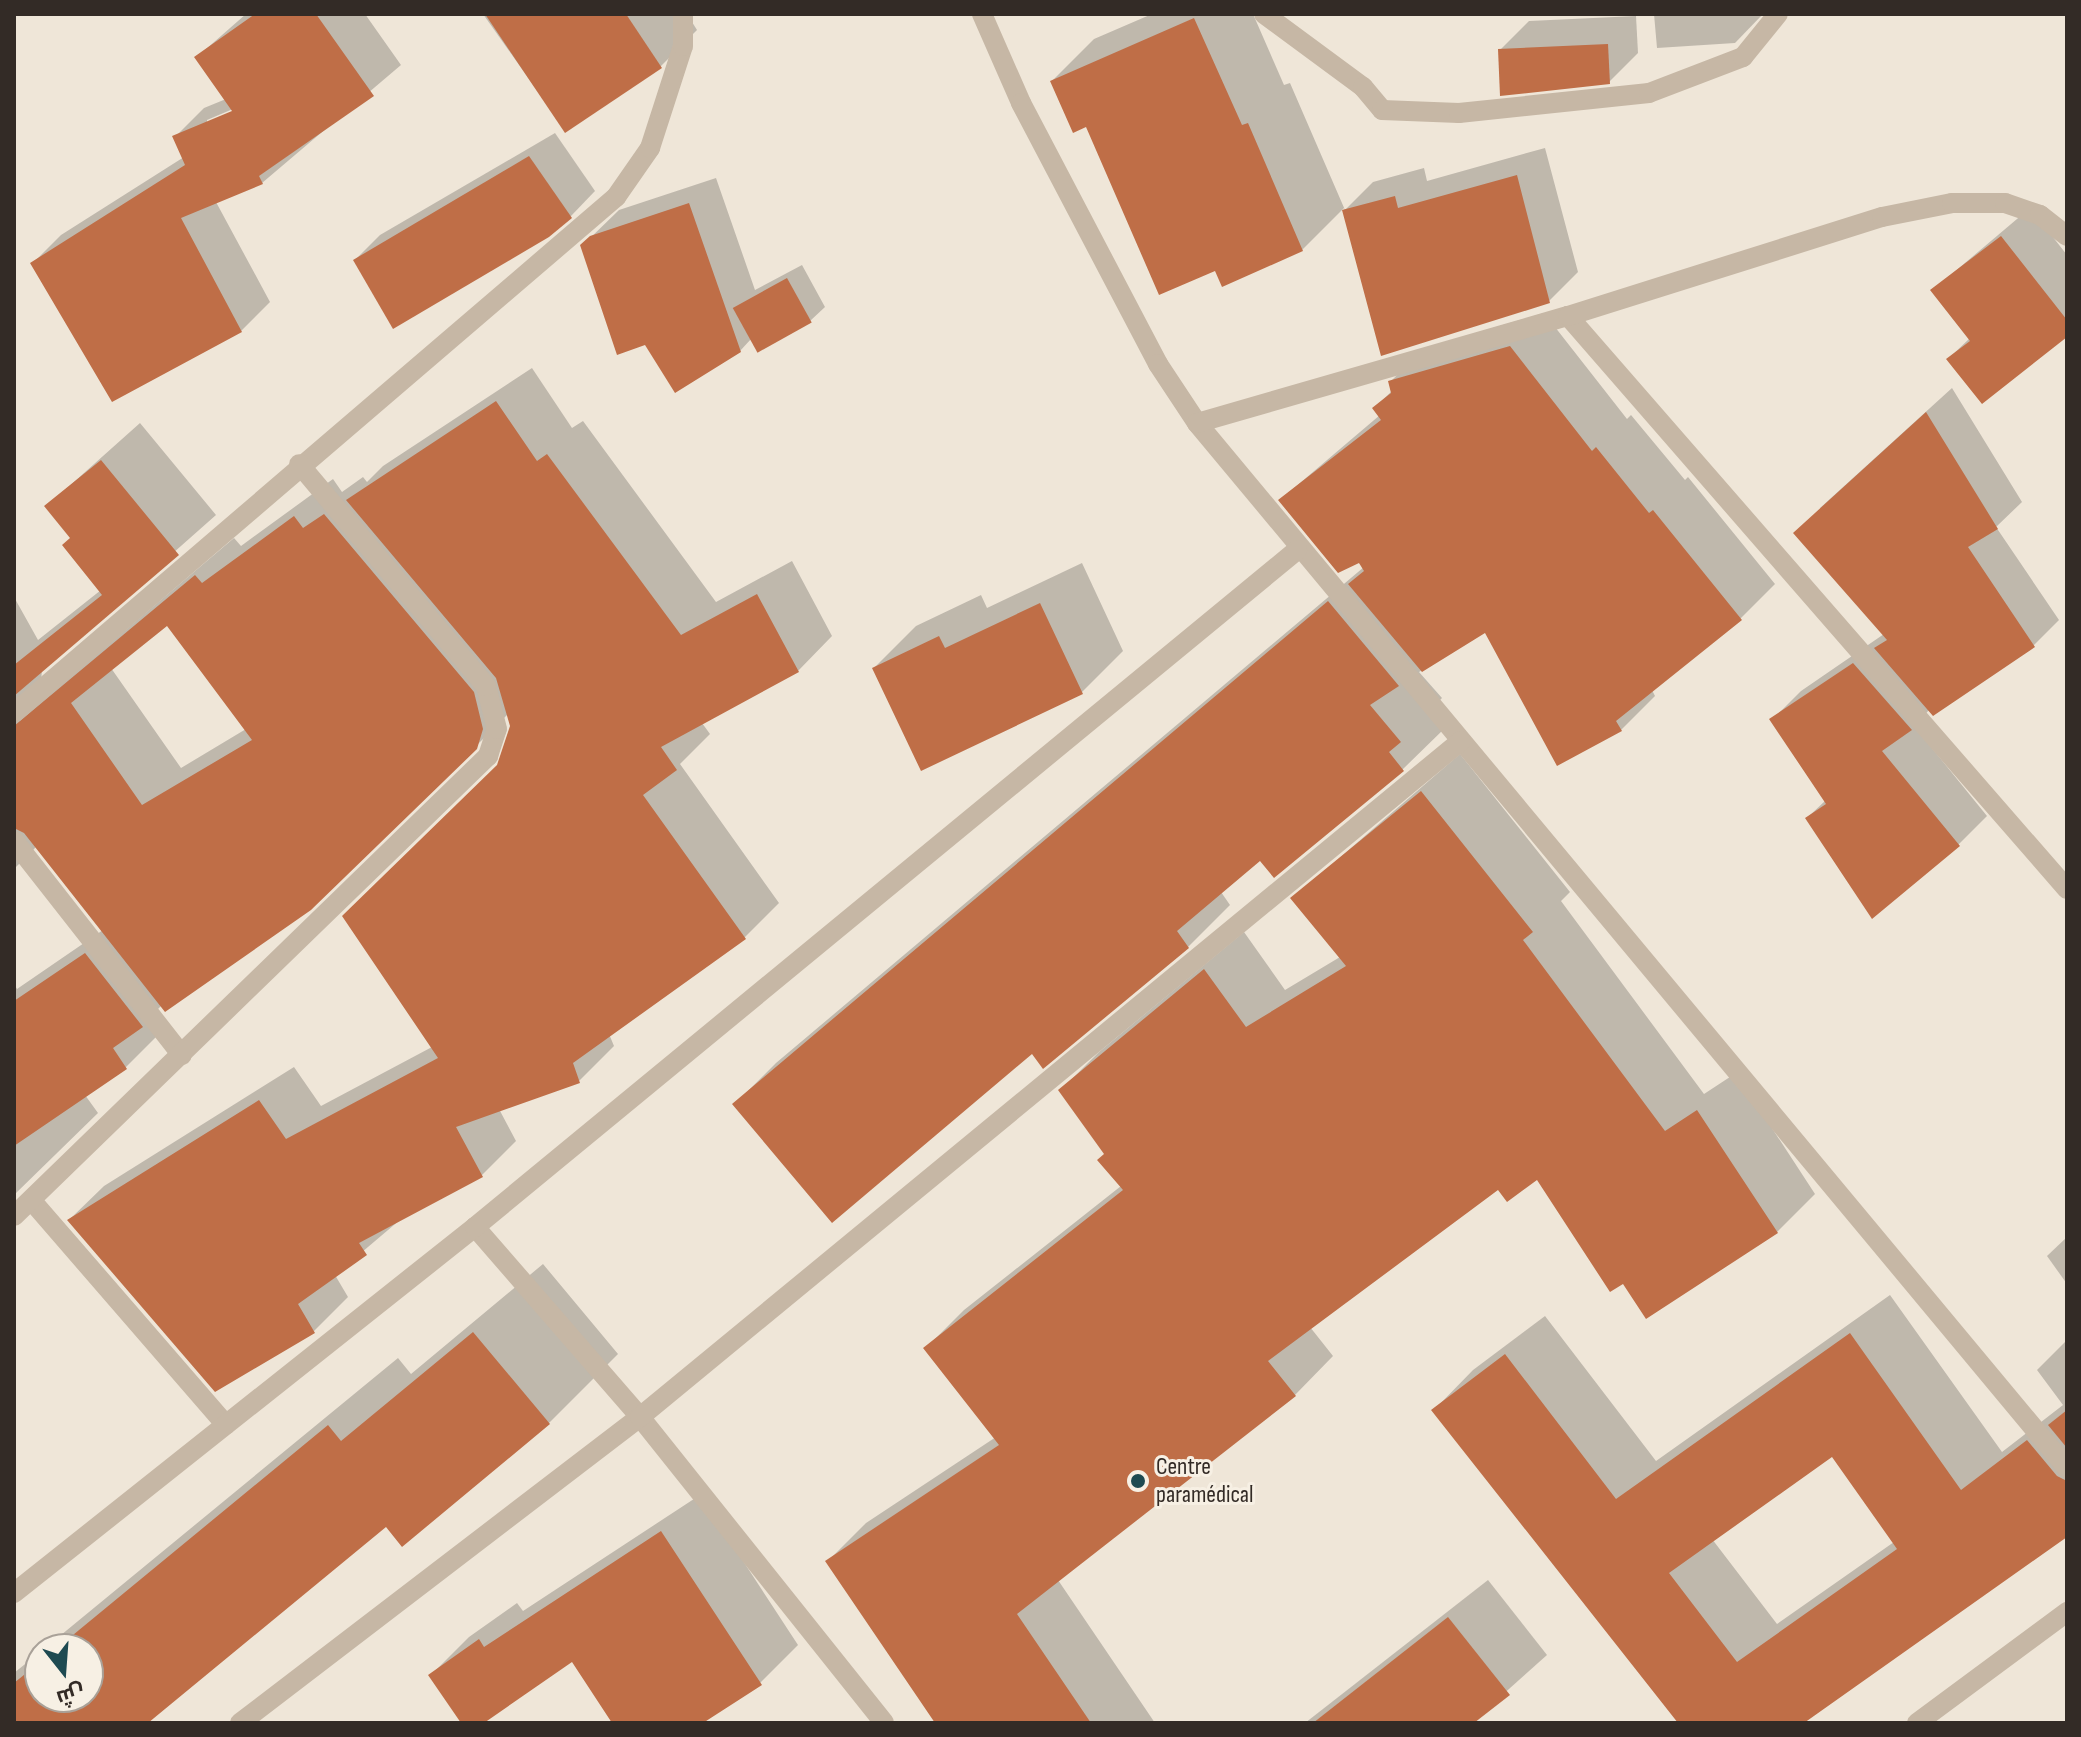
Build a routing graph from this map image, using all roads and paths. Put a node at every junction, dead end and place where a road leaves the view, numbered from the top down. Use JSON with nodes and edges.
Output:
{"nodes":[{"id":1,"x":683,"y":14,"type":"edge"},
{"id":2,"x":982,"y":14,"type":"edge"},
{"id":3,"x":1264,"y":14,"type":"edge"},
{"id":4,"x":1778,"y":14,"type":"edge"},
{"id":5,"x":2067,"y":236,"type":"edge"},
{"id":6,"x":1568,"y":316,"type":"junction"},
{"id":7,"x":1197,"y":423,"type":"junction"},
{"id":8,"x":299,"y":464,"type":"junction"},
{"id":9,"x":1297,"y":550,"type":"junction"},
{"id":10,"x":14,"y":713,"type":"edge"},
{"id":11,"x":1461,"y":741,"type":"junction"},
{"id":12,"x":14,"y":841,"type":"edge"},
{"id":13,"x":2067,"y":889,"type":"edge"},
{"id":14,"x":182,"y":1055,"type":"junction"},
{"id":15,"x":32,"y":1201,"type":"junction"},
{"id":16,"x":14,"y":1216,"type":"edge"},
{"id":17,"x":475,"y":1227,"type":"junction"},
{"id":18,"x":640,"y":1417,"type":"junction"},
{"id":19,"x":226,"y":1425,"type":"junction"},
{"id":20,"x":2067,"y":1468,"type":"edge"},
{"id":21,"x":14,"y":1593,"type":"edge"},
{"id":22,"x":2067,"y":1612,"type":"edge"},
{"id":23,"x":240,"y":1723,"type":"edge"},
{"id":24,"x":884,"y":1723,"type":"edge"},
{"id":25,"x":1917,"y":1723,"type":"edge"}],
"edges":[{"from":1,"to":8,"type":"street"},
{"from":2,"to":7,"type":"street"},
{"from":3,"to":4,"type":"street"},
{"from":5,"to":6,"type":"street"},
{"from":6,"to":7,"type":"street"},
{"from":6,"to":13,"type":"street"},
{"from":7,"to":9,"type":"street"},
{"from":8,"to":10,"type":"street"},
{"from":8,"to":14,"type":"street"},
{"from":9,"to":11,"type":"street"},
{"from":9,"to":17,"type":"street"},
{"from":11,"to":18,"type":"street"},
{"from":11,"to":20,"type":"street"},
{"from":12,"to":14,"type":"street"},
{"from":14,"to":15,"type":"street"},
{"from":15,"to":16,"type":"street"},
{"from":15,"to":19,"type":"street"},
{"from":17,"to":18,"type":"street"},
{"from":17,"to":19,"type":"street"},
{"from":18,"to":23,"type":"street"},
{"from":18,"to":24,"type":"street"},
{"from":19,"to":21,"type":"street"},
{"from":22,"to":25,"type":"street"}]}
